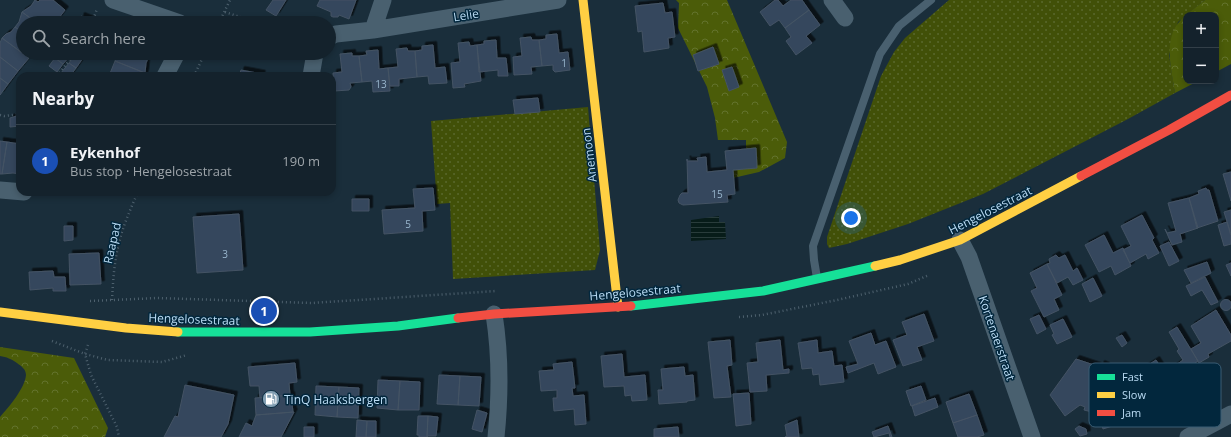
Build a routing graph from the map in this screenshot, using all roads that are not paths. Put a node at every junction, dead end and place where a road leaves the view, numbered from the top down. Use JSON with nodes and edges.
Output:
{"nodes":[{"id":1,"x":384,"y":0,"type":"edge"},
{"id":2,"x":558,"y":0,"type":"edge"},
{"id":3,"x":583,"y":0,"type":"edge"},
{"id":4,"x":832,"y":0,"type":"edge"},
{"id":5,"x":931,"y":0,"type":"edge"},
{"id":6,"x":105,"y":3,"type":"edge"},
{"id":7,"x":154,"y":16,"type":"edge"},
{"id":8,"x":845,"y":18,"type":"dead end"},
{"id":9,"x":373,"y":30,"type":"junction"},
{"id":10,"x":336,"y":34,"type":"edge"},
{"id":11,"x":173,"y":60,"type":"edge"},
{"id":12,"x":314,"y":60,"type":"edge"},
{"id":13,"x":167,"y":72,"type":"edge"},
{"id":14,"x":312,"y":72,"type":"edge"},
{"id":15,"x":1231,"y":95,"type":"edge"},
{"id":16,"x":0,"y":190,"type":"edge"},
{"id":17,"x":16,"y":191,"type":"edge"},
{"id":18,"x":960,"y":240,"type":"junction"},
{"id":19,"x":817,"y":278,"type":"junction"},
{"id":20,"x":618,"y":307,"type":"junction"},
{"id":21,"x":0,"y":312,"type":"edge"},
{"id":22,"x":494,"y":314,"type":"junction"},
{"id":23,"x":1231,"y":414,"type":"edge"},
{"id":24,"x":1221,"y":420,"type":"edge"},
{"id":25,"x":1209,"y":427,"type":"edge"},
{"id":26,"x":1194,"y":436,"type":"edge"},
{"id":27,"x":496,"y":437,"type":"edge"},
{"id":28,"x":1032,"y":437,"type":"edge"}],
"edges":[{"from":1,"to":9,"type":"street"},
{"from":2,"to":9,"type":"street","name":"Lelie"},
{"from":3,"to":20,"type":"main road","name":"Anemoon"},
{"from":4,"to":8,"type":"street"},
{"from":5,"to":19,"type":"lane"},
{"from":6,"to":7,"type":"street"},
{"from":9,"to":10,"type":"street","name":"Lelie"},
{"from":11,"to":13,"type":"street"},
{"from":12,"to":14,"type":"street"},
{"from":15,"to":18,"type":"main road","name":"Hengelosestraat"},
{"from":16,"to":17,"type":"street"},
{"from":18,"to":19,"type":"main road","name":"Hengelosestraat"},
{"from":18,"to":28,"type":"street","name":"Kortenaerstraat"},
{"from":19,"to":20,"type":"main road","name":"Hengelosestraat"},
{"from":20,"to":22,"type":"main road","name":"Hengelosestraat"},
{"from":21,"to":22,"type":"main road","name":"Hengelosestraat"},
{"from":22,"to":27,"type":"street"},
{"from":23,"to":24,"type":"street"},
{"from":25,"to":26,"type":"street"}]}
